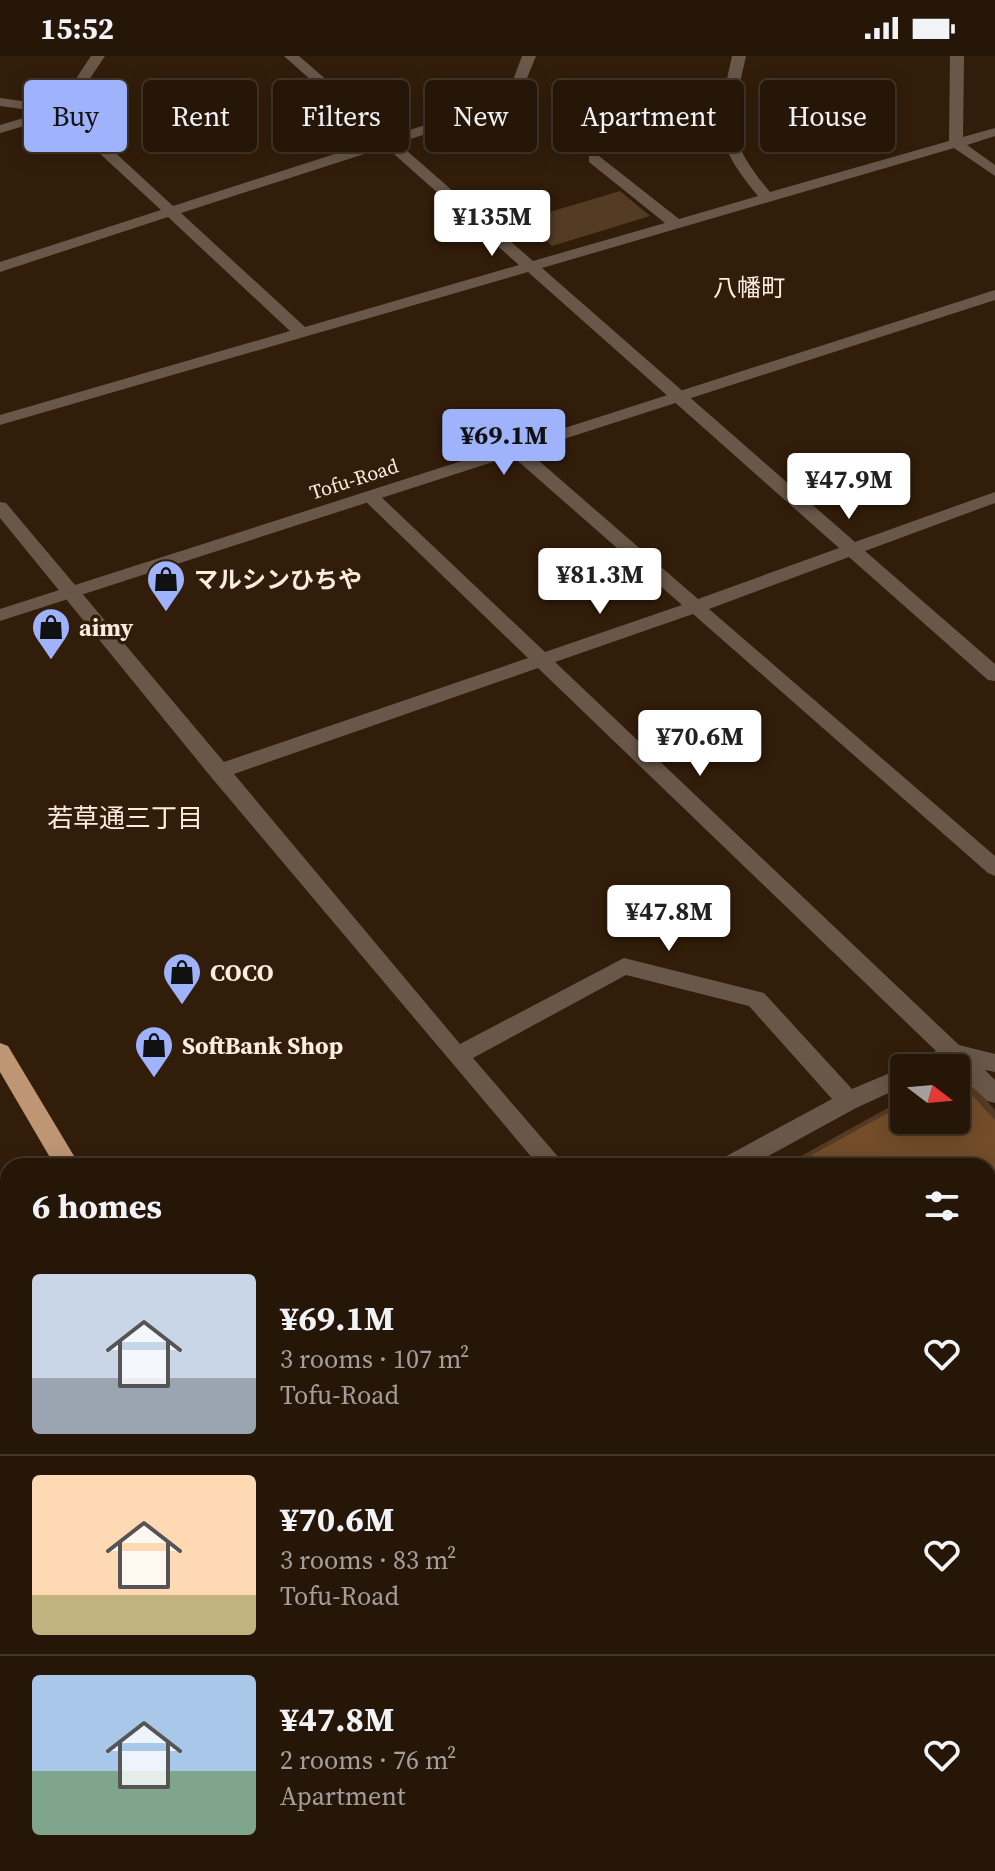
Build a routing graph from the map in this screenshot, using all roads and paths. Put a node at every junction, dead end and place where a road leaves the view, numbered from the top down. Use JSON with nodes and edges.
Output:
{"nodes":[{"id":1,"x":98,"y":56,"type":"edge"},
{"id":2,"x":291,"y":56,"type":"edge"},
{"id":3,"x":529,"y":56,"type":"edge"},
{"id":4,"x":730,"y":56,"type":"edge"},
{"id":5,"x":739,"y":56,"type":"edge"},
{"id":6,"x":957,"y":56,"type":"edge"},
{"id":7,"x":82,"y":80,"type":"edge"},
{"id":8,"x":318,"y":80,"type":"edge"},
{"id":9,"x":0,"y":102,"type":"edge"},
{"id":10,"x":24,"y":105,"type":"edge"},
{"id":11,"x":24,"y":122,"type":"edge"},
{"id":12,"x":0,"y":129,"type":"edge"},
{"id":13,"x":995,"y":132,"type":"edge"},
{"id":14,"x":409,"y":134,"type":"edge"},
{"id":15,"x":956,"y":143,"type":"junction"},
{"id":16,"x":106,"y":152,"type":"edge"},
{"id":17,"x":354,"y":152,"type":"edge"},
{"id":18,"x":400,"y":152,"type":"edge"},
{"id":19,"x":594,"y":159,"type":"dead end"},
{"id":20,"x":995,"y":172,"type":"edge"},
{"id":21,"x":769,"y":200,"type":"junction"},
{"id":22,"x":170,"y":211,"type":"junction"},
{"id":23,"x":677,"y":225,"type":"junction"},
{"id":24,"x":0,"y":267,"type":"edge"},
{"id":25,"x":531,"y":268,"type":"junction"},
{"id":26,"x":995,"y":295,"type":"edge"},
{"id":27,"x":302,"y":333,"type":"junction"},
{"id":28,"x":676,"y":398,"type":"junction"},
{"id":29,"x":0,"y":420,"type":"edge"},
{"id":30,"x":517,"y":451,"type":"junction"},
{"id":31,"x":371,"y":497,"type":"junction"},
{"id":32,"x":995,"y":497,"type":"edge"},
{"id":33,"x":0,"y":507,"type":"edge"},
{"id":34,"x":851,"y":550,"type":"junction"},
{"id":35,"x":70,"y":593,"type":"junction"},
{"id":36,"x":698,"y":606,"type":"junction"},
{"id":37,"x":0,"y":615,"type":"edge"},
{"id":38,"x":542,"y":658,"type":"junction"},
{"id":39,"x":995,"y":675,"type":"edge"},
{"id":40,"x":218,"y":772,"type":"junction"},
{"id":41,"x":995,"y":868,"type":"edge"},
{"id":42,"x":0,"y":1052,"type":"edge"},
{"id":43,"x":954,"y":1053,"type":"junction"},
{"id":44,"x":457,"y":1056,"type":"junction"},
{"id":45,"x":995,"y":1063,"type":"edge"},
{"id":46,"x":890,"y":1082,"type":"edge"},
{"id":47,"x":995,"y":1094,"type":"edge"},
{"id":48,"x":848,"y":1101,"type":"junction"},
{"id":49,"x":63,"y":1158,"type":"edge"},
{"id":50,"x":547,"y":1158,"type":"edge"},
{"id":51,"x":744,"y":1158,"type":"edge"}],
"edges":[{"from":1,"to":7,"type":"street"},
{"from":2,"to":8,"type":"street"},
{"from":3,"to":14,"type":"street"},
{"from":4,"to":5,"type":"street"},
{"from":5,"to":21,"type":"street"},
{"from":6,"to":15,"type":"street"},
{"from":9,"to":10,"type":"street"},
{"from":11,"to":12,"type":"street"},
{"from":13,"to":15,"type":"street"},
{"from":15,"to":20,"type":"street"},
{"from":15,"to":21,"type":"street"},
{"from":16,"to":22,"type":"street"},
{"from":17,"to":22,"type":"street"},
{"from":18,"to":25,"type":"street"},
{"from":19,"to":23,"type":"street"},
{"from":21,"to":23,"type":"street"},
{"from":22,"to":24,"type":"street"},
{"from":22,"to":27,"type":"street"},
{"from":23,"to":25,"type":"street"},
{"from":25,"to":27,"type":"street"},
{"from":25,"to":28,"type":"street"},
{"from":26,"to":28,"type":"street","name":"Tofu-Road"},
{"from":27,"to":29,"type":"street"},
{"from":28,"to":30,"type":"street","name":"Tofu-Road"},
{"from":28,"to":34,"type":"street"},
{"from":30,"to":31,"type":"street","name":"Tofu-Road"},
{"from":30,"to":36,"type":"street"},
{"from":31,"to":35,"type":"street","name":"Tofu-Road"},
{"from":31,"to":38,"type":"street"},
{"from":32,"to":34,"type":"street"},
{"from":33,"to":35,"type":"street"},
{"from":34,"to":36,"type":"street"},
{"from":34,"to":39,"type":"street"},
{"from":35,"to":37,"type":"street","name":"Tofu-Road"},
{"from":35,"to":40,"type":"street"},
{"from":36,"to":38,"type":"street"},
{"from":36,"to":41,"type":"street"},
{"from":38,"to":40,"type":"street"},
{"from":38,"to":43,"type":"street"},
{"from":40,"to":44,"type":"street"},
{"from":42,"to":49,"type":"highway"},
{"from":43,"to":45,"type":"street"},
{"from":43,"to":47,"type":"street"},
{"from":44,"to":48,"type":"street"},
{"from":44,"to":50,"type":"street"},
{"from":46,"to":48,"type":"street"},
{"from":48,"to":51,"type":"street"}]}
